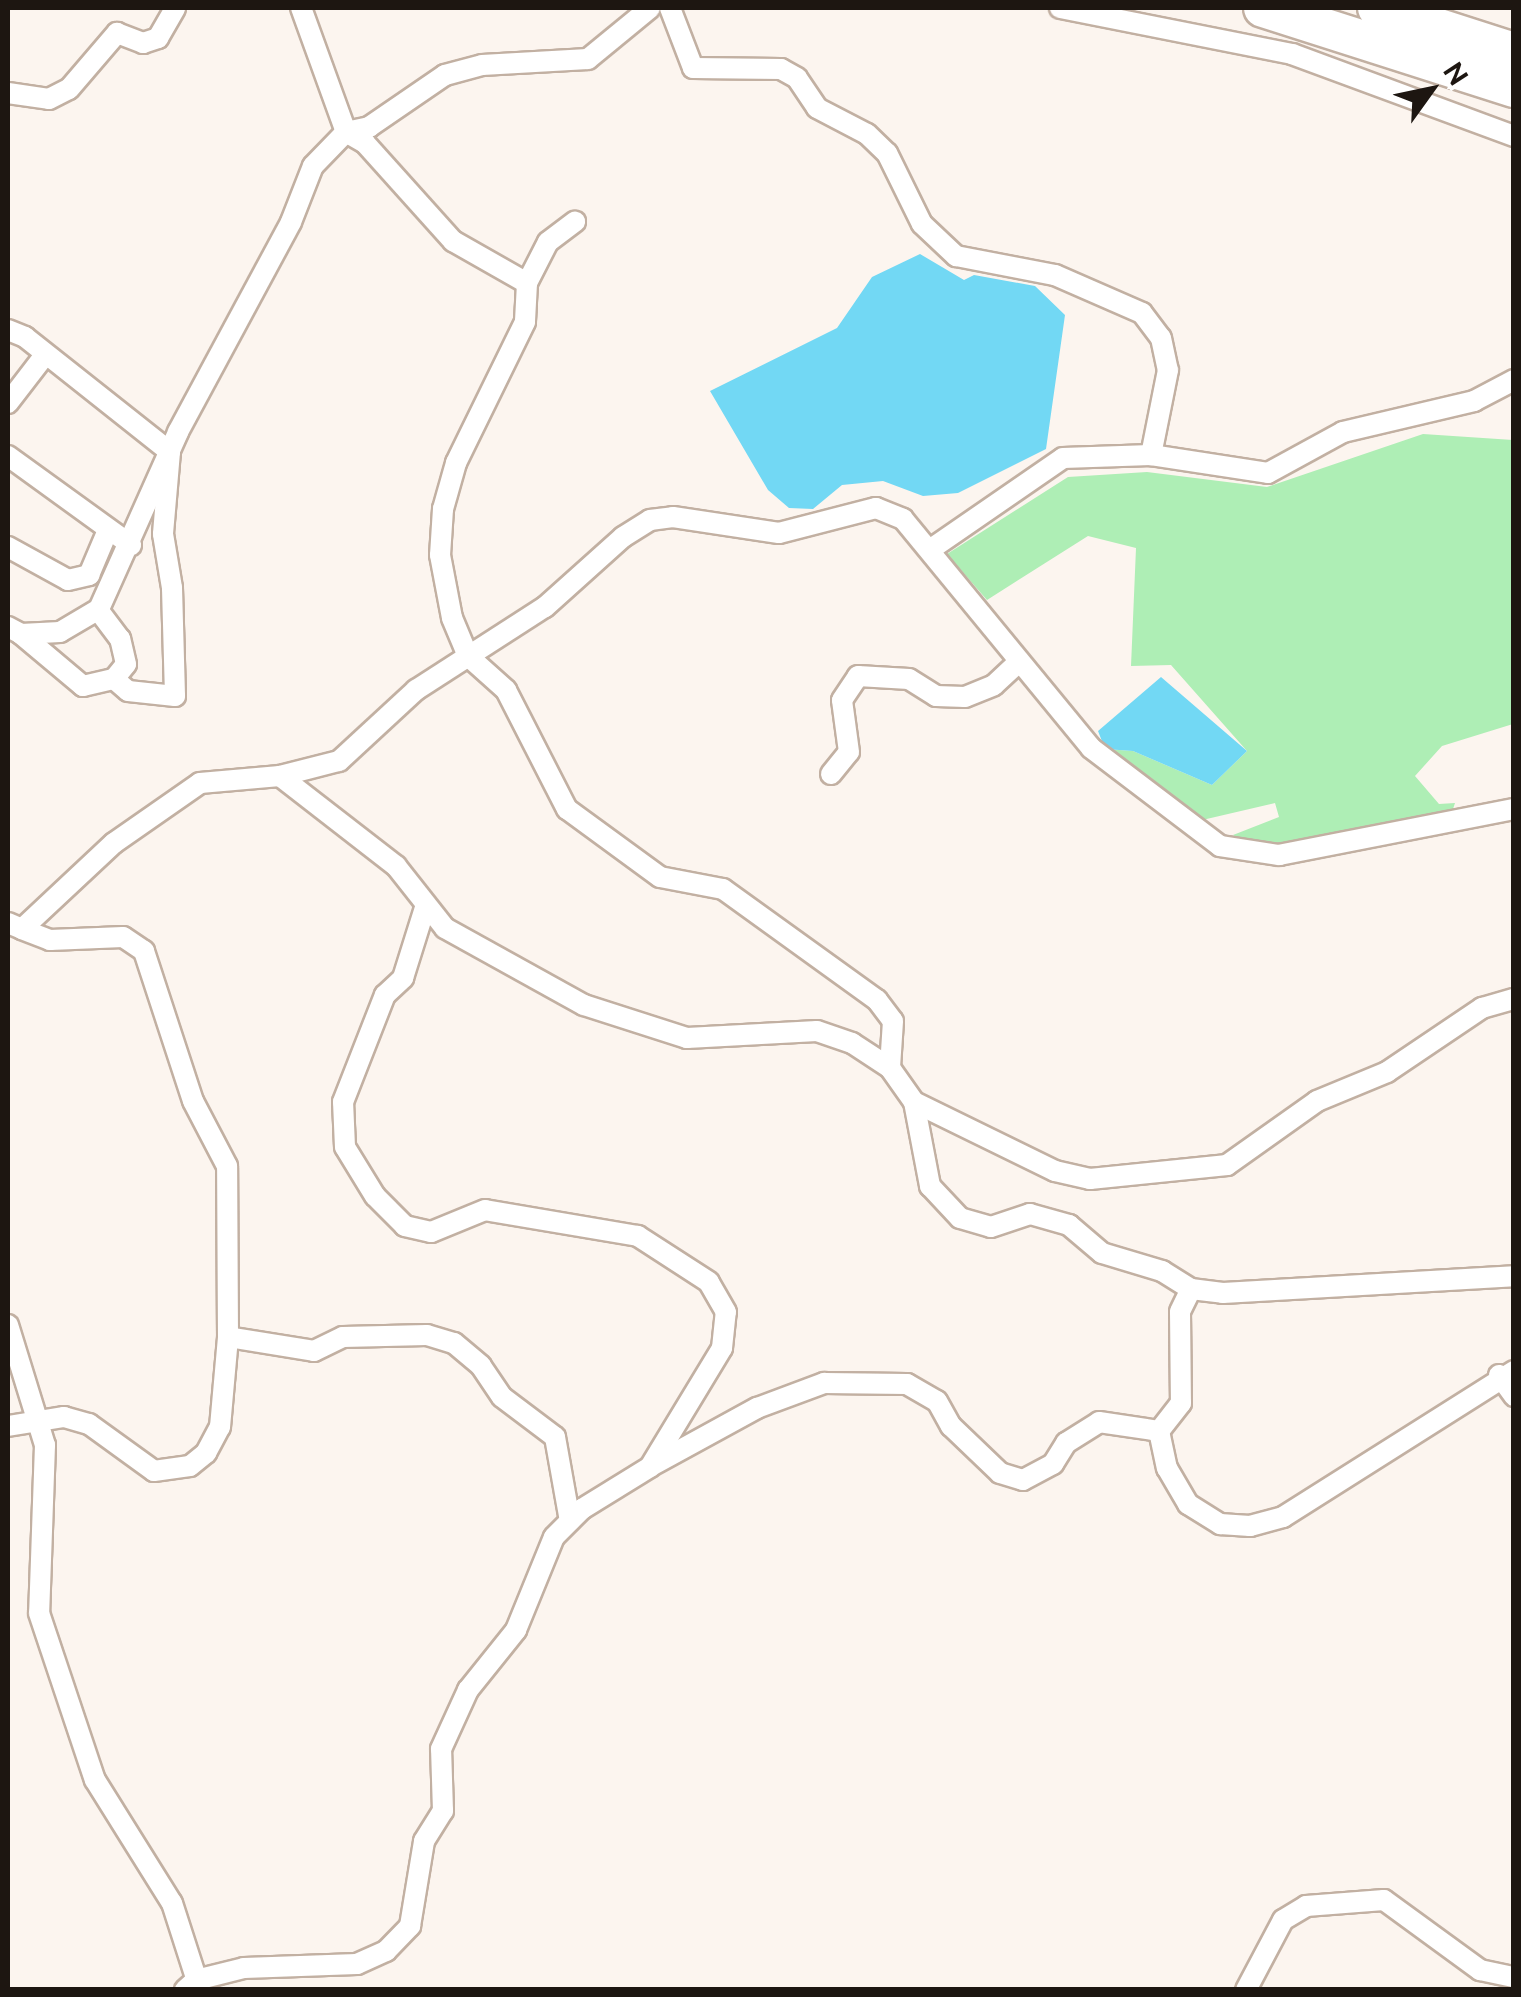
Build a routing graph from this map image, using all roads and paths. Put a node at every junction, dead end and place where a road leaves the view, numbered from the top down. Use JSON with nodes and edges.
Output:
{"nodes":[{"id":1,"x":174,"y":8,"type":"edge"},
{"id":2,"x":301,"y":8,"type":"edge"},
{"id":3,"x":650,"y":8,"type":"edge"},
{"id":4,"x":670,"y":8,"type":"edge"},
{"id":5,"x":1264,"y":8,"type":"edge"},
{"id":6,"x":1377,"y":8,"type":"edge"},
{"id":7,"x":1068,"y":9,"type":"edge"},
{"id":8,"x":1514,"y":52,"type":"edge"},
{"id":9,"x":1514,"y":88,"type":"edge"},
{"id":10,"x":8,"y":93,"type":"edge"},
{"id":11,"x":346,"y":132,"type":"junction"},
{"id":12,"x":1514,"y":136,"type":"edge"},
{"id":13,"x":575,"y":222,"type":"dead end"},
{"id":14,"x":527,"y":282,"type":"junction"},
{"id":15,"x":8,"y":330,"type":"edge"},
{"id":16,"x":45,"y":355,"type":"junction"},
{"id":17,"x":1514,"y":380,"type":"edge"},
{"id":18,"x":8,"y":403,"type":"edge"},
{"id":19,"x":170,"y":452,"type":"junction"},
{"id":20,"x":1152,"y":454,"type":"junction"},
{"id":21,"x":8,"y":456,"type":"edge"},
{"id":22,"x":106,"y":536,"type":"junction"},
{"id":23,"x":131,"y":545,"type":"junction"},
{"id":24,"x":8,"y":547,"type":"edge"},
{"id":25,"x":931,"y":549,"type":"junction"},
{"id":26,"x":98,"y":610,"type":"junction"},
{"id":27,"x":14,"y":631,"type":"edge"},
{"id":28,"x":468,"y":656,"type":"junction"},
{"id":29,"x":1019,"y":662,"type":"junction"},
{"id":30,"x":114,"y":680,"type":"junction"},
{"id":31,"x":831,"y":774,"type":"dead end"},
{"id":32,"x":280,"y":776,"type":"junction"},
{"id":33,"x":1514,"y":808,"type":"edge"},
{"id":34,"x":425,"y":908,"type":"junction"},
{"id":35,"x":15,"y":926,"type":"edge"},
{"id":36,"x":1514,"y":999,"type":"edge"},
{"id":37,"x":890,"y":1068,"type":"junction"},
{"id":38,"x":914,"y":1102,"type":"junction"},
{"id":39,"x":1514,"y":1276,"type":"edge"},
{"id":40,"x":1191,"y":1290,"type":"junction"},
{"id":41,"x":8,"y":1325,"type":"edge"},
{"id":42,"x":228,"y":1337,"type":"junction"},
{"id":43,"x":1506,"y":1373,"type":"edge"},
{"id":44,"x":1514,"y":1396,"type":"edge"},
{"id":45,"x":37,"y":1418,"type":"junction"},
{"id":46,"x":8,"y":1426,"type":"edge"},
{"id":47,"x":1160,"y":1431,"type":"junction"},
{"id":48,"x":650,"y":1467,"type":"junction"},
{"id":49,"x":570,"y":1521,"type":"junction"},
{"id":50,"x":1514,"y":1977,"type":"edge"},
{"id":51,"x":194,"y":1986,"type":"edge"},
{"id":52,"x":1246,"y":1990,"type":"edge"}],
"edges":[{"from":1,"to":10,"type":"street"},
{"from":2,"to":11,"type":"street"},
{"from":3,"to":11,"type":"street"},
{"from":4,"to":20,"type":"street"},
{"from":5,"to":9,"type":"highway"},
{"from":6,"to":8,"type":"highway"},
{"from":7,"to":12,"type":"street"},
{"from":11,"to":14,"type":"street"},
{"from":11,"to":19,"type":"street"},
{"from":13,"to":14,"type":"street"},
{"from":14,"to":28,"type":"street"},
{"from":15,"to":16,"type":"street"},
{"from":16,"to":18,"type":"street"},
{"from":16,"to":19,"type":"street"},
{"from":17,"to":20,"type":"street"},
{"from":19,"to":23,"type":"street"},
{"from":19,"to":30,"type":"street"},
{"from":20,"to":25,"type":"street"},
{"from":21,"to":22,"type":"street"},
{"from":22,"to":23,"type":"street"},
{"from":22,"to":24,"type":"street"},
{"from":23,"to":26,"type":"street"},
{"from":25,"to":28,"type":"street"},
{"from":25,"to":29,"type":"street"},
{"from":26,"to":27,"type":"street"},
{"from":26,"to":30,"type":"street"},
{"from":27,"to":30,"type":"street"},
{"from":28,"to":32,"type":"street"},
{"from":28,"to":37,"type":"street"},
{"from":29,"to":31,"type":"street"},
{"from":29,"to":33,"type":"street"},
{"from":32,"to":34,"type":"street"},
{"from":32,"to":35,"type":"street"},
{"from":34,"to":37,"type":"street"},
{"from":34,"to":48,"type":"street"},
{"from":35,"to":42,"type":"street"},
{"from":36,"to":38,"type":"street"},
{"from":37,"to":38,"type":"street"},
{"from":38,"to":40,"type":"street"},
{"from":39,"to":40,"type":"street"},
{"from":40,"to":47,"type":"street"},
{"from":41,"to":45,"type":"street"},
{"from":42,"to":45,"type":"street"},
{"from":42,"to":49,"type":"street"},
{"from":43,"to":44,"type":"street"},
{"from":43,"to":47,"type":"street"},
{"from":45,"to":46,"type":"street"},
{"from":45,"to":51,"type":"street"},
{"from":47,"to":48,"type":"street"},
{"from":48,"to":49,"type":"street"},
{"from":49,"to":51,"type":"street"},
{"from":50,"to":52,"type":"street"}]}
